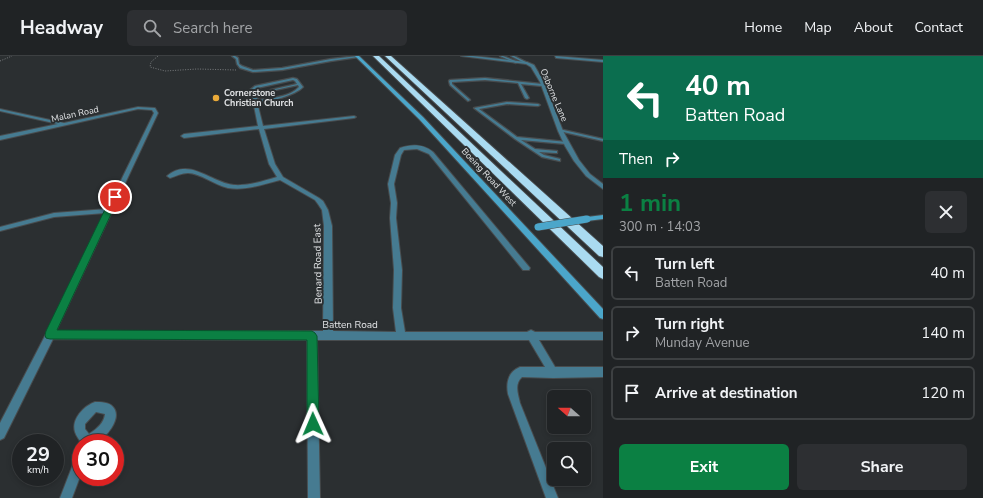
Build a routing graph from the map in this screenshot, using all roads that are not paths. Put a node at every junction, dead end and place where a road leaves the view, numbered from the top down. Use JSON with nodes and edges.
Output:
{"nodes":[{"id":1,"x":233,"y":56,"type":"edge"},
{"id":2,"x":375,"y":56,"type":"edge"},
{"id":3,"x":388,"y":56,"type":"edge"},
{"id":4,"x":396,"y":56,"type":"edge"},
{"id":5,"x":463,"y":56,"type":"edge"},
{"id":6,"x":501,"y":56,"type":"edge"},
{"id":7,"x":512,"y":56,"type":"edge"},
{"id":8,"x":358,"y":57,"type":"edge"},
{"id":9,"x":556,"y":57,"type":"edge"},
{"id":10,"x":603,"y":61,"type":"edge"},
{"id":11,"x":516,"y":62,"type":"junction"},
{"id":12,"x":527,"y":63,"type":"junction"},
{"id":13,"x":519,"y":83,"type":"junction"},
{"id":14,"x":299,"y":84,"type":"junction"},
{"id":15,"x":542,"y":85,"type":"junction"},
{"id":16,"x":527,"y":98,"type":"dead end"},
{"id":17,"x":254,"y":99,"type":"junction"},
{"id":18,"x":468,"y":100,"type":"dead end"},
{"id":19,"x":538,"y":105,"type":"dead end"},
{"id":20,"x":0,"y":110,"type":"edge"},
{"id":21,"x":451,"y":112,"type":"junction"},
{"id":22,"x":354,"y":117,"type":"dead end"},
{"id":23,"x":66,"y":124,"type":"junction"},
{"id":24,"x":261,"y":128,"type":"junction"},
{"id":25,"x":560,"y":130,"type":"junction"},
{"id":26,"x":184,"y":136,"type":"dead end"},
{"id":27,"x":0,"y":138,"type":"edge"},
{"id":28,"x":516,"y":138,"type":"junction"},
{"id":29,"x":603,"y":140,"type":"edge"},
{"id":30,"x":566,"y":143,"type":"junction"},
{"id":31,"x":488,"y":146,"type":"junction"},
{"id":32,"x":533,"y":150,"type":"junction"},
{"id":33,"x":556,"y":152,"type":"dead end"},
{"id":34,"x":559,"y":160,"type":"dead end"},
{"id":35,"x":170,"y":176,"type":"dead end"},
{"id":36,"x":281,"y":178,"type":"junction"},
{"id":37,"x":603,"y":186,"type":"edge"},
{"id":38,"x":108,"y":211,"type":"junction"},
{"id":39,"x":542,"y":214,"type":"junction"},
{"id":40,"x":603,"y":217,"type":"edge"},
{"id":41,"x":0,"y":229,"type":"edge"},
{"id":42,"x":524,"y":230,"type":"junction"},
{"id":43,"x":603,"y":242,"type":"edge"},
{"id":44,"x":603,"y":253,"type":"edge"},
{"id":45,"x":526,"y":268,"type":"dead end"},
{"id":46,"x":603,"y":274,"type":"edge"},
{"id":47,"x":603,"y":284,"type":"edge"},
{"id":48,"x":603,"y":315,"type":"edge"},
{"id":49,"x":531,"y":334,"type":"junction"},
{"id":50,"x":50,"y":335,"type":"junction"},
{"id":51,"x":328,"y":335,"type":"junction"},
{"id":52,"x":401,"y":335,"type":"junction"},
{"id":53,"x":312,"y":336,"type":"junction"},
{"id":54,"x":603,"y":336,"type":"edge"},
{"id":55,"x":603,"y":372,"type":"edge"},
{"id":56,"x":552,"y":373,"type":"junction"},
{"id":57,"x":0,"y":434,"type":"edge"},
{"id":58,"x":72,"y":482,"type":"edge"},
{"id":59,"x":66,"y":498,"type":"edge"},
{"id":60,"x":314,"y":498,"type":"edge"},
{"id":61,"x":552,"y":498,"type":"edge"}],
"edges":[{"from":1,"to":8,"type":"lane"},
{"from":2,"to":39,"type":"highway"},
{"from":3,"to":21,"type":"highway"},
{"from":4,"to":21,"type":"highway"},
{"from":5,"to":11,"type":"street","name":"Osborne Lane"},
{"from":6,"to":11,"type":"lane"},
{"from":7,"to":12,"type":"lane"},
{"from":8,"to":42,"type":"main road","name":"Boeing Road West"},
{"from":9,"to":10,"type":"street"},
{"from":11,"to":12,"type":"street","name":"Osborne Lane"},
{"from":12,"to":15,"type":"street","name":"Osborne Lane"},
{"from":13,"to":15,"type":"lane"},
{"from":13,"to":16,"type":"lane"},
{"from":13,"to":18,"type":"lane"},
{"from":14,"to":17,"type":"lane"},
{"from":14,"to":17,"type":"lane"},
{"from":14,"to":17,"type":"lane"},
{"from":15,"to":25,"type":"street","name":"Osborne Lane"},
{"from":17,"to":24,"type":"street","name":"Benard Road East"},
{"from":19,"to":28,"type":"lane"},
{"from":20,"to":23,"type":"street"},
{"from":21,"to":31,"type":"highway"},
{"from":22,"to":24,"type":"street"},
{"from":23,"to":27,"type":"street","name":"Malan Road"},
{"from":23,"to":38,"type":"street","name":"Malan Road"},
{"from":24,"to":26,"type":"street"},
{"from":24,"to":36,"type":"street","name":"Benard Road East"},
{"from":25,"to":29,"type":"lane"},
{"from":25,"to":30,"type":"street","name":"Osborne Lane"},
{"from":28,"to":30,"type":"lane"},
{"from":28,"to":32,"type":"lane"},
{"from":30,"to":37,"type":"street","name":"Osborne Lane"},
{"from":31,"to":43,"type":"highway"},
{"from":31,"to":44,"type":"highway"},
{"from":32,"to":33,"type":"lane"},
{"from":32,"to":34,"type":"lane"},
{"from":35,"to":36,"type":"street"},
{"from":36,"to":51,"type":"street","name":"Benard Road East"},
{"from":38,"to":41,"type":"street"},
{"from":38,"to":50,"type":"street"},
{"from":39,"to":46,"type":"highway"},
{"from":39,"to":47,"type":"highway"},
{"from":40,"to":42,"type":"main road","bridge":true},
{"from":42,"to":48,"type":"main road","name":"Boeing Road West"},
{"from":45,"to":52,"type":"street"},
{"from":49,"to":52,"type":"street","name":"Batten Road"},
{"from":49,"to":54,"type":"street","name":"Batten Road"},
{"from":49,"to":56,"type":"street"},
{"from":50,"to":53,"type":"street","name":"Batten Road"},
{"from":50,"to":57,"type":"street"},
{"from":51,"to":52,"type":"street","name":"Batten Road"},
{"from":51,"to":53,"type":"street","name":"Batten Road"},
{"from":53,"to":60,"type":"street"},
{"from":55,"to":56,"type":"street"},
{"from":56,"to":61,"type":"street"},
{"from":58,"to":59,"type":"street"}]}
